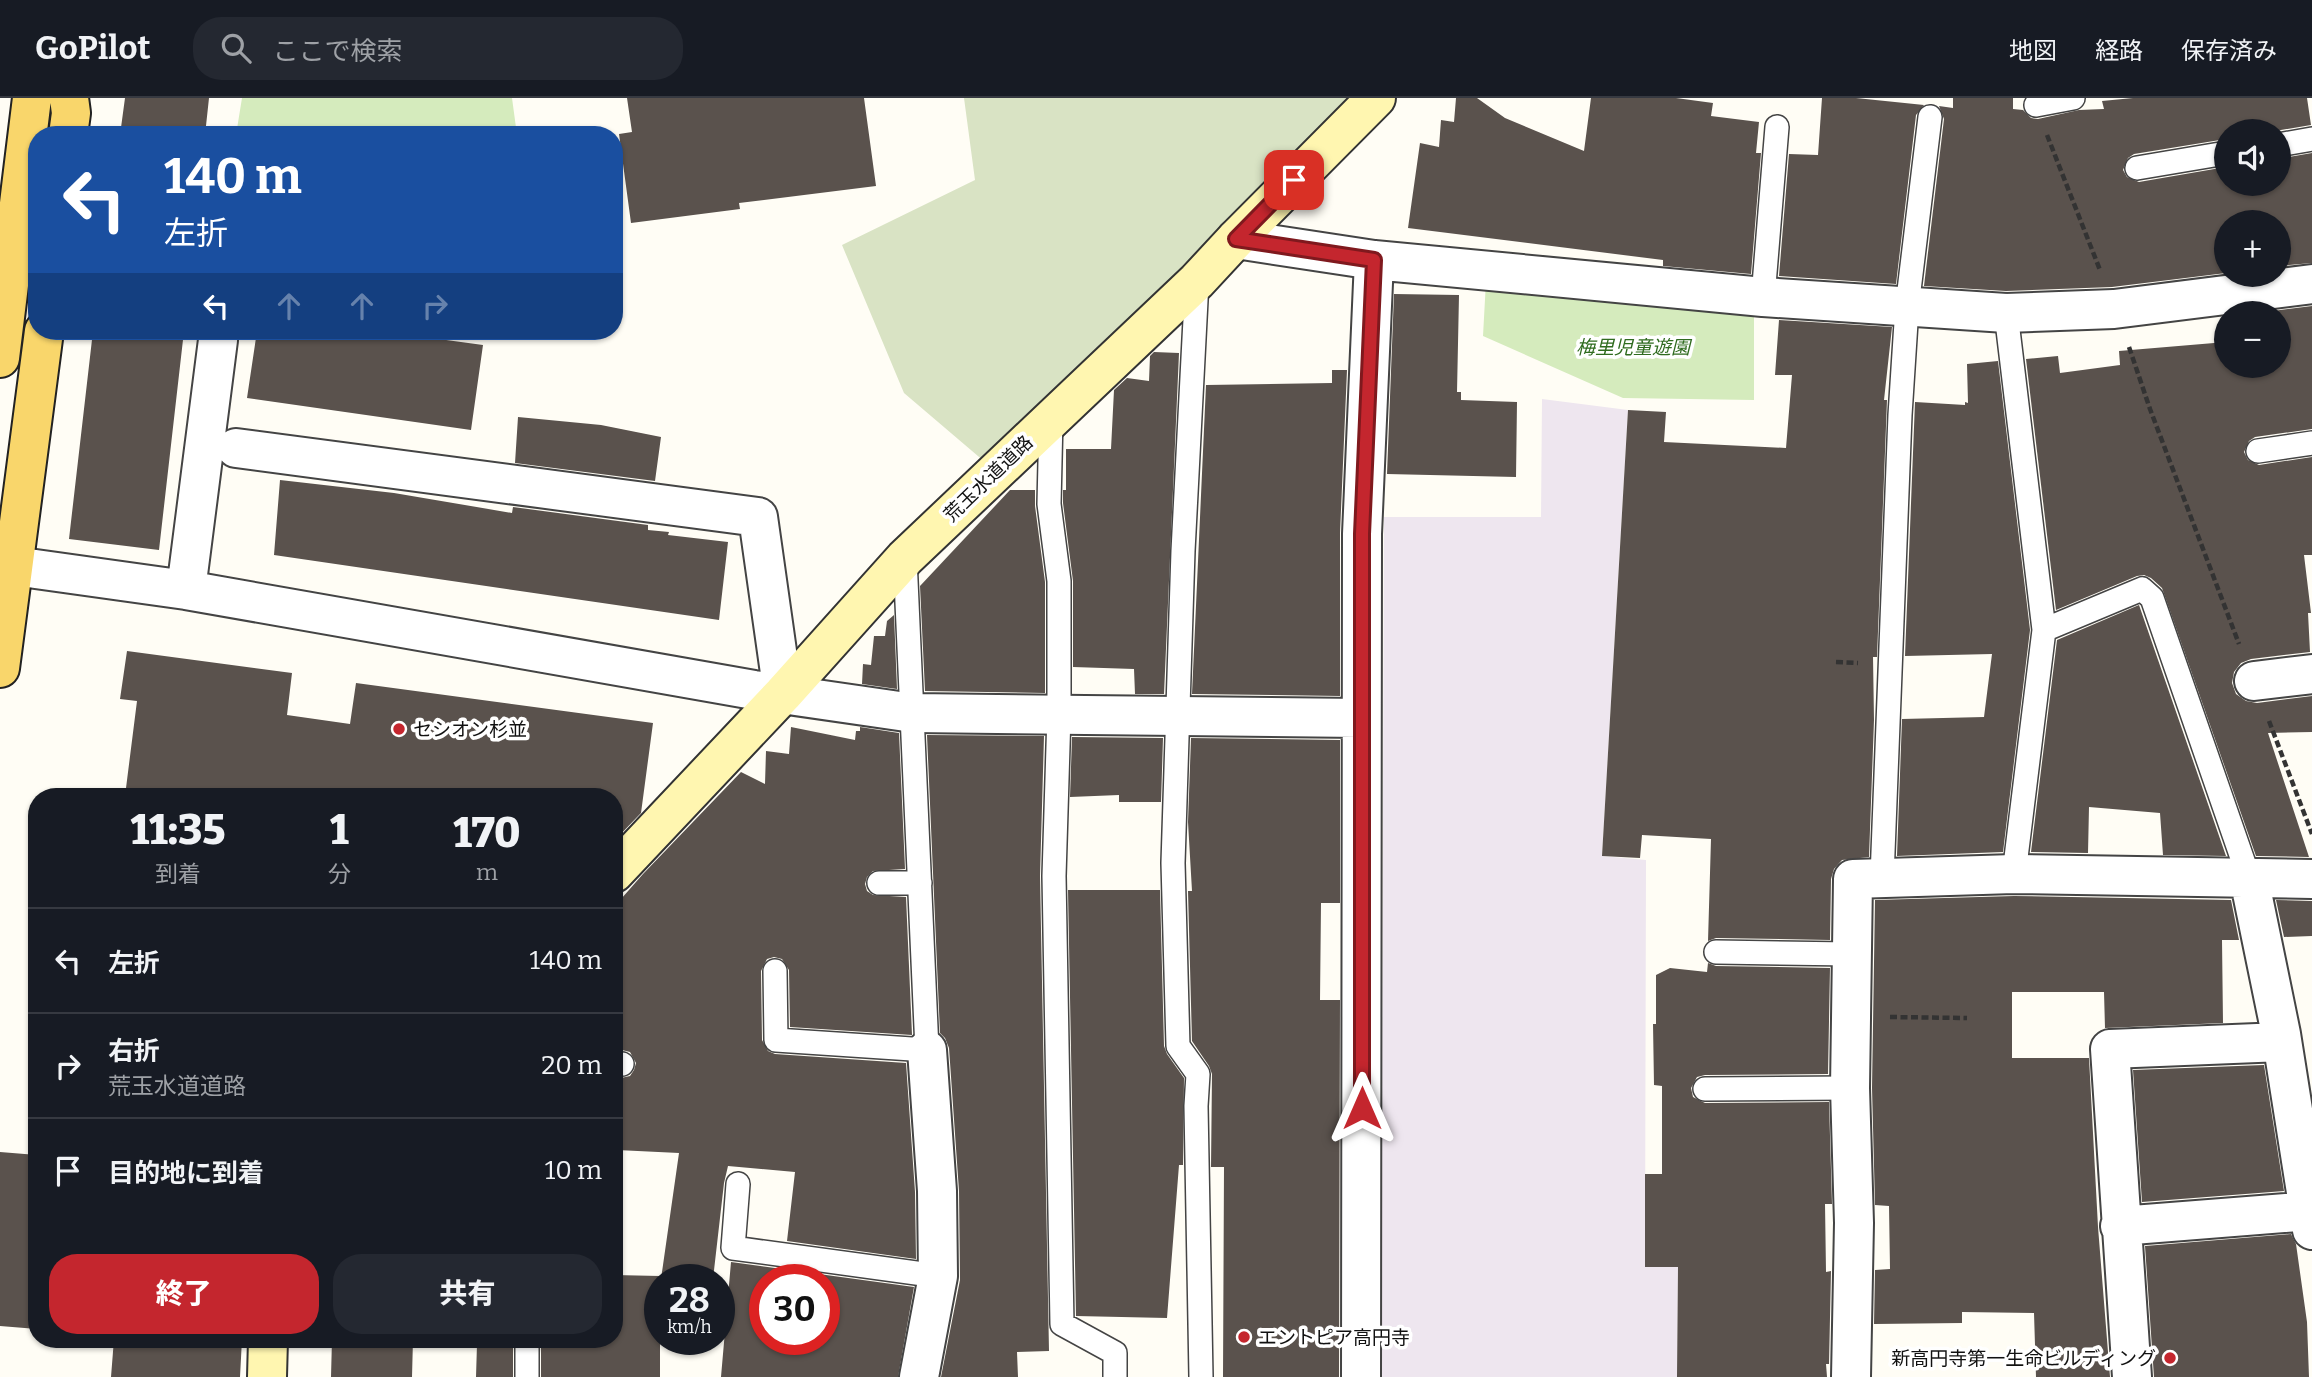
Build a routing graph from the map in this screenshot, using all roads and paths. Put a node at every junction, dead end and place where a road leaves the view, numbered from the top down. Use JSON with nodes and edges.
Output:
{"nodes":[{"id":1,"x":32,"y":98,"type":"edge"},
{"id":2,"x":69,"y":98,"type":"edge"},
{"id":3,"x":1376,"y":98,"type":"edge"},
{"id":4,"x":2073,"y":98,"type":"edge"},
{"id":5,"x":2036,"y":105,"type":"joint"},
{"id":6,"x":1930,"y":117,"type":"dead end"},
{"id":7,"x":29,"y":126,"type":"edge"},
{"id":8,"x":69,"y":126,"type":"edge"},
{"id":9,"x":1777,"y":127,"type":"dead end"},
{"id":10,"x":28,"y":130,"type":"edge"},
{"id":11,"x":2312,"y":139,"type":"edge"},
{"id":12,"x":2291,"y":143,"type":"edge"},
{"id":13,"x":2214,"y":155,"type":"edge"},
{"id":14,"x":2137,"y":168,"type":"dead end"},
{"id":15,"x":1236,"y":239,"type":"junction"},
{"id":16,"x":1374,"y":260,"type":"junction"},
{"id":17,"x":1197,"y":281,"type":"junction"},
{"id":18,"x":2312,"y":284,"type":"edge"},
{"id":19,"x":1763,"y":297,"type":"junction"},
{"id":20,"x":1908,"y":307,"type":"junction"},
{"id":21,"x":2114,"y":309,"type":"junction"},
{"id":22,"x":2006,"y":313,"type":"junction"},
{"id":23,"x":43,"y":340,"type":"edge"},
{"id":24,"x":218,"y":340,"type":"dead end"},
{"id":25,"x":0,"y":358,"type":"edge"},
{"id":26,"x":1051,"y":418,"type":"junction"},
{"id":27,"x":2312,"y":443,"type":"edge"},
{"id":28,"x":236,"y":448,"type":"dead end"},
{"id":29,"x":2258,"y":451,"type":"dead end"},
{"id":30,"x":905,"y":558,"type":"junction"},
{"id":31,"x":14,"y":566,"type":"junction"},
{"id":32,"x":186,"y":590,"type":"junction"},
{"id":33,"x":2044,"y":630,"type":"junction"},
{"id":34,"x":0,"y":668,"type":"edge"},
{"id":35,"x":2312,"y":674,"type":"edge"},
{"id":36,"x":2254,"y":681,"type":"junction"},
{"id":37,"x":783,"y":694,"type":"junction"},
{"id":38,"x":913,"y":713,"type":"junction"},
{"id":39,"x":1059,"y":714,"type":"junction"},
{"id":40,"x":1177,"y":717,"type":"junction"},
{"id":41,"x":1361,"y":718,"type":"junction"},
{"id":42,"x":2312,"y":834,"type":"edge"},
{"id":43,"x":623,"y":863,"type":"edge"},
{"id":44,"x":2014,"y":874,"type":"junction"},
{"id":45,"x":1882,"y":878,"type":"junction"},
{"id":46,"x":2249,"y":878,"type":"junction"},
{"id":47,"x":2312,"y":879,"type":"edge"},
{"id":48,"x":879,"y":883,"type":"dead end"},
{"id":49,"x":920,"y":883,"type":"junction"},
{"id":50,"x":1716,"y":952,"type":"dead end"},
{"id":51,"x":1851,"y":954,"type":"junction"},
{"id":52,"x":775,"y":971,"type":"dead end"},
{"id":53,"x":1850,"y":1017,"type":"junction"},
{"id":54,"x":1967,"y":1018,"type":"dead end"},
{"id":55,"x":2283,"y":1042,"type":"junction"},
{"id":56,"x":927,"y":1050,"type":"junction"},
{"id":57,"x":1850,"y":1088,"type":"junction"},
{"id":58,"x":1706,"y":1089,"type":"dead end"},
{"id":59,"x":738,"y":1184,"type":"dead end"},
{"id":60,"x":2311,"y":1220,"type":"edge"},
{"id":61,"x":2120,"y":1226,"type":"junction"},
{"id":62,"x":938,"y":1276,"type":"junction"},
{"id":63,"x":268,"y":1348,"type":"edge"},
{"id":64,"x":527,"y":1348,"type":"edge"},
{"id":65,"x":267,"y":1377,"type":"edge"},
{"id":66,"x":527,"y":1377,"type":"edge"},
{"id":67,"x":919,"y":1377,"type":"edge"},
{"id":68,"x":1115,"y":1377,"type":"edge"},
{"id":69,"x":1201,"y":1377,"type":"edge"},
{"id":70,"x":1361,"y":1377,"type":"edge"},
{"id":71,"x":1851,"y":1377,"type":"edge"},
{"id":72,"x":2132,"y":1377,"type":"edge"}],
"edges":[{"from":1,"to":7,"type":"main road"},
{"from":2,"to":8,"type":"main road"},
{"from":3,"to":15,"type":"main road","name":"荒玉水道道路"},
{"from":4,"to":5,"type":"lane"},
{"from":5,"to":21,"type":"path"},
{"from":6,"to":20,"type":"lane"},
{"from":9,"to":19,"type":"lane"},
{"from":10,"to":25,"type":"main road"},
{"from":11,"to":12,"type":"lane"},
{"from":13,"to":14,"type":"lane"},
{"from":15,"to":16,"type":"street"},
{"from":15,"to":17,"type":"main road","name":"荒玉水道道路"},
{"from":16,"to":19,"type":"street"},
{"from":16,"to":41,"type":"street"},
{"from":17,"to":26,"type":"main road","name":"荒玉水道道路"},
{"from":17,"to":40,"type":"lane"},
{"from":18,"to":21,"type":"street"},
{"from":19,"to":20,"type":"street"},
{"from":20,"to":22,"type":"street"},
{"from":20,"to":45,"type":"lane"},
{"from":21,"to":22,"type":"street"},
{"from":21,"to":36,"type":"path"},
{"from":22,"to":33,"type":"lane"},
{"from":23,"to":31,"type":"main road"},
{"from":24,"to":32,"type":"street"},
{"from":26,"to":30,"type":"main road","name":"荒玉水道道路"},
{"from":26,"to":39,"type":"lane"},
{"from":27,"to":29,"type":"lane"},
{"from":28,"to":37,"type":"street"},
{"from":30,"to":37,"type":"main road","name":"荒玉水道道路"},
{"from":30,"to":38,"type":"lane"},
{"from":31,"to":32,"type":"street"},
{"from":31,"to":34,"type":"main road"},
{"from":32,"to":37,"type":"street"},
{"from":33,"to":44,"type":"lane"},
{"from":33,"to":46,"type":"lane"},
{"from":35,"to":36,"type":"street"},
{"from":36,"to":42,"type":"path"},
{"from":37,"to":38,"type":"street"},
{"from":37,"to":43,"type":"main road","name":"荒玉水道道路"},
{"from":38,"to":39,"type":"street"},
{"from":38,"to":49,"type":"lane"},
{"from":39,"to":40,"type":"street"},
{"from":39,"to":68,"type":"lane"},
{"from":40,"to":41,"type":"street"},
{"from":40,"to":69,"type":"lane"},
{"from":41,"to":70,"type":"street"},
{"from":44,"to":45,"type":"street"},
{"from":44,"to":46,"type":"street"},
{"from":45,"to":51,"type":"street"},
{"from":46,"to":47,"type":"street"},
{"from":46,"to":55,"type":"street"},
{"from":48,"to":49,"type":"lane"},
{"from":49,"to":56,"type":"lane"},
{"from":50,"to":51,"type":"lane"},
{"from":51,"to":53,"type":"street"},
{"from":52,"to":56,"type":"lane"},
{"from":53,"to":54,"type":"path"},
{"from":53,"to":57,"type":"street"},
{"from":55,"to":60,"type":"street"},
{"from":55,"to":61,"type":"street"},
{"from":56,"to":62,"type":"street"},
{"from":57,"to":58,"type":"lane"},
{"from":57,"to":71,"type":"street"},
{"from":59,"to":62,"type":"lane"},
{"from":60,"to":61,"type":"street"},
{"from":61,"to":72,"type":"street"},
{"from":62,"to":67,"type":"street"},
{"from":63,"to":65,"type":"main road"},
{"from":64,"to":66,"type":"lane"}]}
